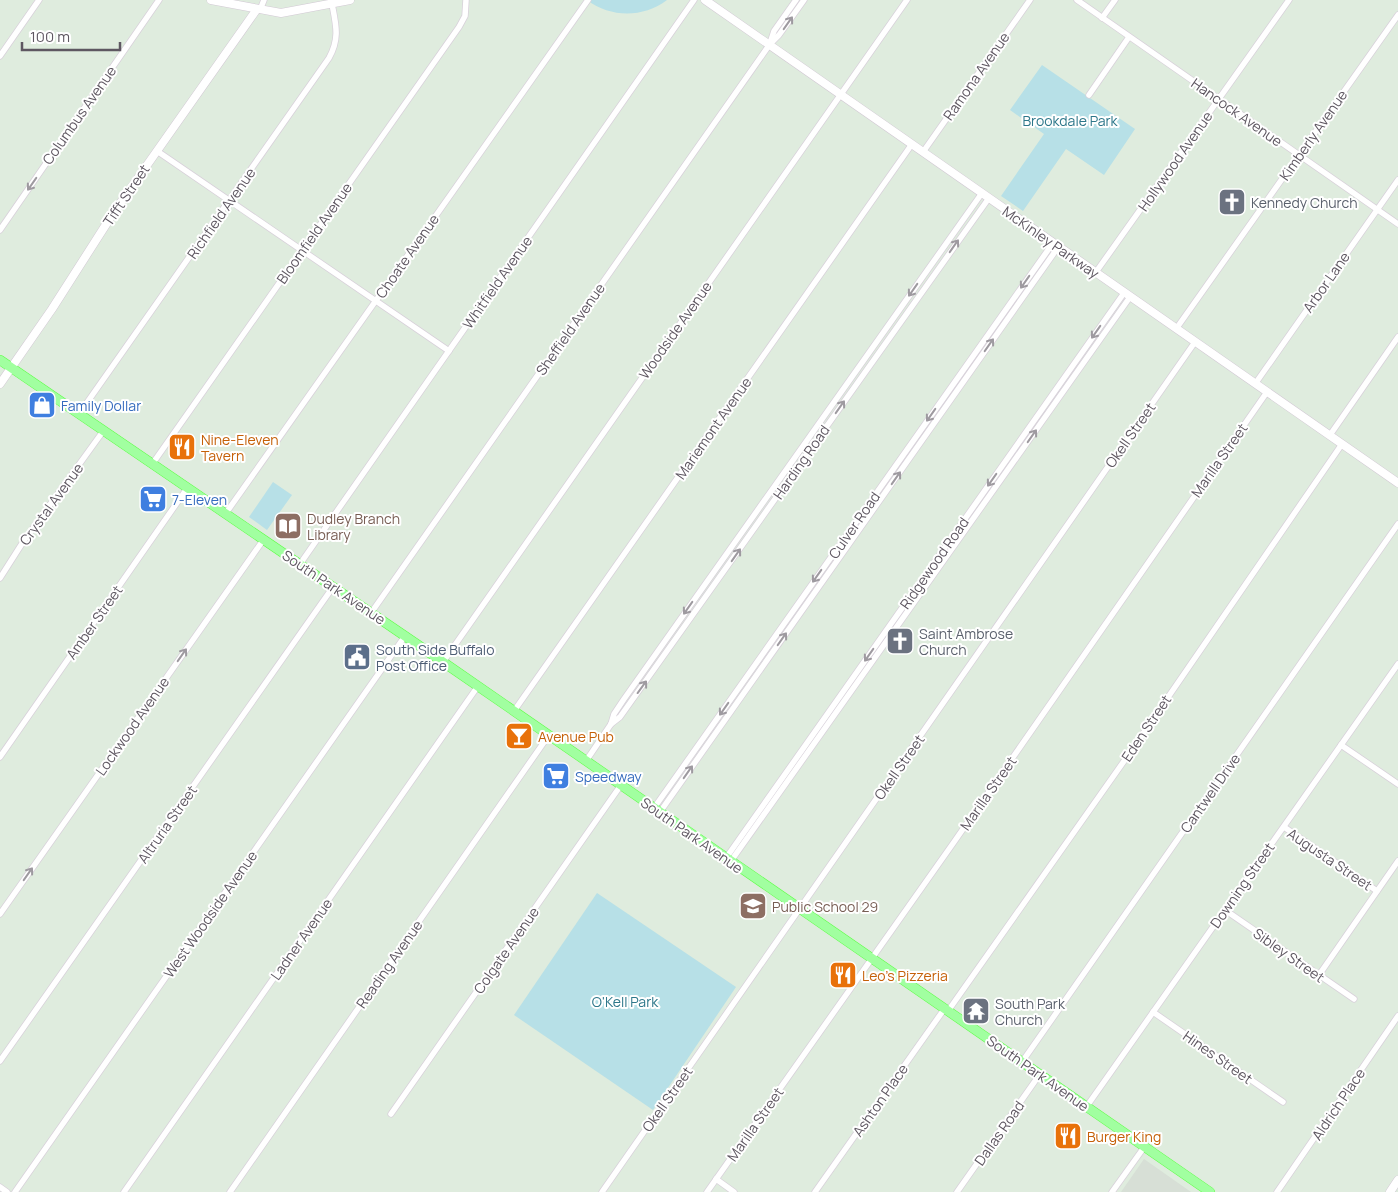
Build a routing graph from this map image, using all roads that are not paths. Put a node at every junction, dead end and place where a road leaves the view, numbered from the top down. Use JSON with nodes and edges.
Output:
{"nodes":[{"id":1,"x":39,"y":0,"type":"edge"},
{"id":2,"x":159,"y":0,"type":"edge"},
{"id":3,"x":211,"y":0,"type":"edge"},
{"id":4,"x":264,"y":0,"type":"edge"},
{"id":5,"x":348,"y":0,"type":"edge"},
{"id":6,"x":466,"y":0,"type":"edge"},
{"id":7,"x":588,"y":0,"type":"edge"},
{"id":8,"x":694,"y":0,"type":"edge"},
{"id":9,"x":705,"y":0,"type":"edge"},
{"id":10,"x":796,"y":0,"type":"edge"},
{"id":11,"x":804,"y":0,"type":"edge"},
{"id":12,"x":908,"y":0,"type":"edge"},
{"id":13,"x":1030,"y":0,"type":"edge"},
{"id":14,"x":1076,"y":0,"type":"edge"},
{"id":15,"x":1115,"y":0,"type":"edge"},
{"id":16,"x":1289,"y":0,"type":"edge"},
{"id":17,"x":332,"y":4,"type":"junction"},
{"id":18,"x":258,"y":10,"type":"junction"},
{"id":19,"x":1398,"y":15,"type":"edge"},
{"id":20,"x":1102,"y":18,"type":"junction"},
{"id":21,"x":1129,"y":37,"type":"junction"},
{"id":22,"x":770,"y":44,"type":"junction"},
{"id":23,"x":0,"y":56,"type":"edge"},
{"id":24,"x":840,"y":94,"type":"junction"},
{"id":25,"x":1089,"y":95,"type":"dead end"},
{"id":26,"x":1219,"y":99,"type":"junction"},
{"id":27,"x":912,"y":144,"type":"junction"},
{"id":28,"x":157,"y":151,"type":"junction"},
{"id":29,"x":923,"y":152,"type":"junction"},
{"id":30,"x":1299,"y":155,"type":"junction"},
{"id":31,"x":1398,"y":180,"type":"edge"},
{"id":32,"x":985,"y":196,"type":"junction"},
{"id":33,"x":230,"y":200,"type":"junction"},
{"id":34,"x":1377,"y":210,"type":"junction"},
{"id":35,"x":1398,"y":224,"type":"edge"},
{"id":36,"x":0,"y":230,"type":"edge"},
{"id":37,"x":1056,"y":244,"type":"junction"},
{"id":38,"x":302,"y":249,"type":"junction"},
{"id":39,"x":931,"y":265,"type":"junction"},
{"id":40,"x":937,"y":269,"type":"junction"},
{"id":41,"x":1096,"y":272,"type":"junction"},
{"id":42,"x":1127,"y":295,"type":"junction"},
{"id":43,"x":376,"y":300,"type":"junction"},
{"id":44,"x":888,"y":324,"type":"junction"},
{"id":45,"x":895,"y":329,"type":"junction"},
{"id":46,"x":1176,"y":329,"type":"junction"},
{"id":47,"x":1398,"y":337,"type":"edge"},
{"id":48,"x":1195,"y":342,"type":"junction"},
{"id":49,"x":449,"y":350,"type":"junction"},
{"id":50,"x":0,"y":360,"type":"edge"},
{"id":51,"x":12,"y":368,"type":"junction"},
{"id":52,"x":846,"y":383,"type":"junction"},
{"id":53,"x":1060,"y":383,"type":"junction"},
{"id":54,"x":0,"y":384,"type":"edge"},
{"id":55,"x":1256,"y":384,"type":"junction"},
{"id":56,"x":1066,"y":387,"type":"junction"},
{"id":57,"x":853,"y":388,"type":"junction"},
{"id":58,"x":1267,"y":392,"type":"junction"},
{"id":59,"x":79,"y":414,"type":"junction"},
{"id":60,"x":104,"y":430,"type":"junction"},
{"id":61,"x":1330,"y":435,"type":"junction"},
{"id":62,"x":1342,"y":444,"type":"junction"},
{"id":63,"x":803,"y":445,"type":"junction"},
{"id":64,"x":810,"y":450,"type":"junction"},
{"id":65,"x":1006,"y":460,"type":"junction"},
{"id":66,"x":153,"y":464,"type":"junction"},
{"id":67,"x":1012,"y":464,"type":"junction"},
{"id":68,"x":1398,"y":483,"type":"edge"},
{"id":69,"x":188,"y":487,"type":"junction"},
{"id":70,"x":760,"y":505,"type":"junction"},
{"id":71,"x":767,"y":510,"type":"junction"},
{"id":72,"x":226,"y":513,"type":"junction"},
{"id":73,"x":1398,"y":524,"type":"edge"},
{"id":74,"x":264,"y":539,"type":"junction"},
{"id":75,"x":953,"y":541,"type":"junction"},
{"id":76,"x":300,"y":564,"type":"junction"},
{"id":77,"x":719,"y":564,"type":"junction"},
{"id":78,"x":726,"y":569,"type":"junction"},
{"id":79,"x":0,"y":578,"type":"edge"},
{"id":80,"x":333,"y":586,"type":"junction"},
{"id":81,"x":371,"y":613,"type":"junction"},
{"id":82,"x":676,"y":625,"type":"junction"},
{"id":83,"x":683,"y":630,"type":"junction"},
{"id":84,"x":405,"y":636,"type":"junction"},
{"id":85,"x":443,"y":662,"type":"junction"},
{"id":86,"x":1398,"y":664,"type":"edge"},
{"id":87,"x":478,"y":686,"type":"junction"},
{"id":88,"x":514,"y":711,"type":"junction"},
{"id":89,"x":611,"y":724,"type":"junction"},
{"id":90,"x":549,"y":735,"type":"junction"},
{"id":91,"x":1341,"y":745,"type":"junction"},
{"id":92,"x":0,"y":756,"type":"edge"},
{"id":93,"x":586,"y":761,"type":"junction"},
{"id":94,"x":1398,"y":784,"type":"edge"},
{"id":95,"x":621,"y":785,"type":"junction"},
{"id":96,"x":657,"y":810,"type":"junction"},
{"id":97,"x":1284,"y":827,"type":"junction"},
{"id":98,"x":729,"y":860,"type":"junction"},
{"id":99,"x":1398,"y":861,"type":"edge"},
{"id":100,"x":1377,"y":891,"type":"junction"},
{"id":101,"x":800,"y":909,"type":"junction"},
{"id":102,"x":1225,"y":910,"type":"junction"},
{"id":103,"x":0,"y":914,"type":"edge"},
{"id":104,"x":872,"y":958,"type":"junction"},
{"id":105,"x":1319,"y":975,"type":"junction"},
{"id":106,"x":1354,"y":999,"type":"dead end"},
{"id":107,"x":946,"y":1010,"type":"junction"},
{"id":108,"x":1153,"y":1012,"type":"junction"},
{"id":109,"x":1398,"y":1016,"type":"edge"},
{"id":110,"x":0,"y":1060,"type":"edge"},
{"id":111,"x":1022,"y":1062,"type":"junction"},
{"id":112,"x":1040,"y":1074,"type":"junction"},
{"id":113,"x":1283,"y":1102,"type":"dead end"},
{"id":114,"x":1087,"y":1106,"type":"junction"},
{"id":115,"x":391,"y":1114,"type":"dead end"},
{"id":116,"x":1144,"y":1146,"type":"junction"},
{"id":117,"x":716,"y":1180,"type":"junction"},
{"id":118,"x":1398,"y":1180,"type":"edge"},
{"id":119,"x":0,"y":1187,"type":"edge"},
{"id":120,"x":7,"y":1192,"type":"edge"},
{"id":121,"x":15,"y":1192,"type":"edge"},
{"id":122,"x":124,"y":1192,"type":"edge"},
{"id":123,"x":230,"y":1192,"type":"edge"},
{"id":124,"x":602,"y":1192,"type":"edge"},
{"id":125,"x":707,"y":1192,"type":"edge"},
{"id":126,"x":734,"y":1192,"type":"edge"},
{"id":127,"x":815,"y":1192,"type":"edge"},
{"id":128,"x":957,"y":1192,"type":"edge"},
{"id":129,"x":1112,"y":1192,"type":"edge"},
{"id":130,"x":1210,"y":1192,"type":"edge"},
{"id":131,"x":1277,"y":1192,"type":"edge"},
{"id":132,"x":1390,"y":1192,"type":"edge"}],
"edges":[{"from":1,"to":23,"type":"street"},
{"from":2,"to":36,"type":"street","name":"Columbus Avenue","one_way":true},
{"from":3,"to":18,"type":"street"},
{"from":4,"to":18,"type":"street"},
{"from":5,"to":17,"type":"street"},
{"from":6,"to":38,"type":"street","name":"Bloomfield Avenue"},
{"from":7,"to":43,"type":"street","name":"Choate Avenue"},
{"from":8,"to":49,"type":"street","name":"Whitfield Avenue"},
{"from":9,"to":22,"type":"street","name":"McKinley Parkway"},
{"from":10,"to":22,"type":"street"},
{"from":22,"to":11,"type":"street","one_way":true},
{"from":12,"to":24,"type":"street","name":"Woodside Avenue"},
{"from":13,"to":29,"type":"street","name":"Ramona Avenue"},
{"from":14,"to":20,"type":"street","name":"Hancock Avenue"},
{"from":15,"to":20,"type":"street"},
{"from":16,"to":26,"type":"street","name":"Hollywood Avenue"},
{"from":17,"to":18,"type":"street"},
{"from":17,"to":33,"type":"street","name":"Richfield Avenue"},
{"from":18,"to":28,"type":"street","name":"Tifft Street"},
{"from":19,"to":30,"type":"street","name":"Kimberly Avenue"},
{"from":20,"to":21,"type":"street","name":"Hancock Avenue"},
{"from":21,"to":25,"type":"street"},
{"from":21,"to":26,"type":"street","name":"Hancock Avenue"},
{"from":22,"to":24,"type":"street","name":"McKinley Parkway"},
{"from":22,"to":81,"type":"street","name":"Sheffield Avenue"},
{"from":24,"to":27,"type":"street","name":"McKinley Parkway"},
{"from":24,"to":85,"type":"street","name":"Woodside Avenue"},
{"from":26,"to":30,"type":"street","name":"Hancock Avenue"},
{"from":26,"to":41,"type":"street","name":"Hollywood Avenue"},
{"from":27,"to":29,"type":"street","name":"McKinley Parkway"},
{"from":27,"to":88,"type":"street","name":"Mariemont Avenue"},
{"from":28,"to":33,"type":"street"},
{"from":28,"to":51,"type":"street","name":"Tifft Street"},
{"from":29,"to":32,"type":"street","name":"McKinley Parkway"},
{"from":30,"to":34,"type":"street","name":"Hancock Avenue"},
{"from":30,"to":46,"type":"street","name":"Kimberly Avenue"},
{"from":31,"to":34,"type":"street","name":"Arbor Lane"},
{"from":32,"to":37,"type":"street","name":"McKinley Parkway"},
{"from":32,"to":39,"type":"street","name":"Harding Road"},
{"from":40,"to":32,"type":"street","name":"Harding Road","one_way":true},
{"from":33,"to":38,"type":"street"},
{"from":33,"to":59,"type":"street","name":"Richfield Avenue"},
{"from":34,"to":35,"type":"street","name":"Hancock Avenue"},
{"from":34,"to":55,"type":"street","name":"Arbor Lane"},
{"from":37,"to":41,"type":"street","name":"McKinley Parkway"},
{"from":37,"to":96,"type":"street","name":"Culver Road"},
{"from":38,"to":43,"type":"street"},
{"from":38,"to":66,"type":"street","name":"Bloomfield Avenue"},
{"from":39,"to":40,"type":"street"},
{"from":39,"to":44,"type":"street","name":"Harding Road","one_way":true},
{"from":40,"to":45,"type":"street","name":"Harding Road"},
{"from":41,"to":42,"type":"street","name":"McKinley Parkway"},
{"from":42,"to":46,"type":"street","name":"McKinley Parkway"},
{"from":42,"to":53,"type":"street","name":"Ridgewood Road","one_way":true},
{"from":42,"to":56,"type":"street","name":"Ridgewood Road"},
{"from":43,"to":49,"type":"street"},
{"from":43,"to":72,"type":"street","name":"Choate Avenue"},
{"from":44,"to":45,"type":"street"},
{"from":44,"to":52,"type":"street","name":"Harding Road"},
{"from":45,"to":57,"type":"street","name":"Harding Road"},
{"from":46,"to":48,"type":"street","name":"McKinley Parkway"},
{"from":47,"to":61,"type":"street"},
{"from":48,"to":55,"type":"street","name":"McKinley Parkway"},
{"from":48,"to":101,"type":"street","name":"Okell Street"},
{"from":49,"to":76,"type":"street","name":"Whitfield Avenue"},
{"from":50,"to":51,"type":"main road","name":"South Park Avenue"},
{"from":51,"to":54,"type":"street","name":"Tifft Street"},
{"from":51,"to":59,"type":"main road","name":"South Park Avenue"},
{"from":52,"to":57,"type":"street"},
{"from":52,"to":63,"type":"street","name":"Harding Road"},
{"from":53,"to":56,"type":"street"},
{"from":53,"to":65,"type":"street","name":"Ridgewood Road"},
{"from":55,"to":58,"type":"street","name":"McKinley Parkway"},
{"from":67,"to":56,"type":"street","name":"Ridgewood Road","one_way":true},
{"from":64,"to":57,"type":"street","name":"Harding Road","one_way":true},
{"from":58,"to":61,"type":"street","name":"McKinley Parkway"},
{"from":58,"to":104,"type":"street","name":"Marilla Street"},
{"from":59,"to":60,"type":"main road","name":"South Park Avenue"},
{"from":60,"to":66,"type":"main road","name":"South Park Avenue"},
{"from":60,"to":79,"type":"street","name":"Crystal Avenue"},
{"from":61,"to":62,"type":"street","name":"McKinley Parkway"},
{"from":62,"to":68,"type":"street","name":"McKinley Parkway"},
{"from":62,"to":107,"type":"street","name":"Eden Street"},
{"from":63,"to":64,"type":"street"},
{"from":63,"to":70,"type":"street","name":"Harding Road"},
{"from":64,"to":71,"type":"street","name":"Harding Road"},
{"from":65,"to":67,"type":"street"},
{"from":65,"to":75,"type":"street","name":"Ridgewood Road","one_way":true},
{"from":66,"to":69,"type":"main road","name":"South Park Avenue"},
{"from":67,"to":75,"type":"street","name":"Ridgewood Road"},
{"from":69,"to":72,"type":"main road","name":"South Park Avenue"},
{"from":69,"to":92,"type":"street","name":"Amber Street"},
{"from":70,"to":71,"type":"street"},
{"from":70,"to":77,"type":"street","name":"Harding Road"},
{"from":78,"to":71,"type":"street","name":"Harding Road","one_way":true},
{"from":72,"to":74,"type":"main road","name":"South Park Avenue"},
{"from":73,"to":111,"type":"street","name":"Cantwell Drive"},
{"from":74,"to":76,"type":"main road","name":"South Park Avenue"},
{"from":103,"to":74,"type":"street","name":"Lockwood Avenue","one_way":true},
{"from":75,"to":98,"type":"street","name":"Ridgewood Road"},
{"from":76,"to":80,"type":"main road","name":"South Park Avenue"},
{"from":77,"to":78,"type":"street"},
{"from":77,"to":82,"type":"street","name":"Harding Road","one_way":true},
{"from":78,"to":83,"type":"street","name":"Harding Road"},
{"from":80,"to":81,"type":"main road","name":"South Park Avenue"},
{"from":80,"to":110,"type":"street","name":"Altruria Street"},
{"from":81,"to":84,"type":"main road","name":"South Park Avenue"},
{"from":82,"to":83,"type":"street"},
{"from":82,"to":89,"type":"street","name":"Harding Road"},
{"from":89,"to":83,"type":"street","name":"Harding Road","one_way":true},
{"from":84,"to":85,"type":"main road","name":"South Park Avenue"},
{"from":84,"to":121,"type":"street","name":"West Woodside Avenue"},
{"from":85,"to":87,"type":"main road","name":"South Park Avenue"},
{"from":86,"to":91,"type":"street","name":"Downing Street"},
{"from":87,"to":88,"type":"main road","name":"South Park Avenue"},
{"from":87,"to":122,"type":"street","name":"Ladner Avenue"},
{"from":88,"to":90,"type":"main road","name":"South Park Avenue"},
{"from":89,"to":93,"type":"street","name":"Harding Road"},
{"from":90,"to":93,"type":"main road","name":"South Park Avenue"},
{"from":90,"to":123,"type":"street","name":"Reading Avenue"},
{"from":91,"to":94,"type":"street"},
{"from":91,"to":97,"type":"street","name":"Downing Street"},
{"from":93,"to":95,"type":"main road","name":"South Park Avenue"},
{"from":95,"to":96,"type":"main road","name":"South Park Avenue"},
{"from":95,"to":115,"type":"street","name":"Colgate Avenue"},
{"from":96,"to":98,"type":"main road","name":"South Park Avenue"},
{"from":97,"to":100,"type":"street","name":"Augusta Street"},
{"from":97,"to":102,"type":"street","name":"Downing Street"},
{"from":98,"to":101,"type":"main road","name":"South Park Avenue"},
{"from":99,"to":100,"type":"street"},
{"from":100,"to":105,"type":"street"},
{"from":101,"to":104,"type":"main road","name":"South Park Avenue"},
{"from":101,"to":124,"type":"street","name":"Okell Street"},
{"from":102,"to":105,"type":"street","name":"Sibley Street"},
{"from":102,"to":108,"type":"street","name":"Downing Street"},
{"from":104,"to":107,"type":"main road","name":"South Park Avenue"},
{"from":104,"to":117,"type":"street","name":"Marilla Street"},
{"from":105,"to":106,"type":"street","name":"Sibley Street"},
{"from":107,"to":111,"type":"main road","name":"South Park Avenue"},
{"from":107,"to":127,"type":"street","name":"Ashton Place"},
{"from":108,"to":113,"type":"street","name":"Hines Street"},
{"from":108,"to":114,"type":"street","name":"Downing Street"},
{"from":109,"to":131,"type":"street","name":"Aldrich Place"},
{"from":111,"to":112,"type":"main road","name":"South Park Avenue"},
{"from":112,"to":114,"type":"main road","name":"South Park Avenue"},
{"from":112,"to":128,"type":"street","name":"Dallas Road"},
{"from":114,"to":116,"type":"main road","name":"South Park Avenue"},
{"from":116,"to":129,"type":"street"},
{"from":116,"to":130,"type":"main road","name":"South Park Avenue"},
{"from":117,"to":125,"type":"street","name":"Marilla Street"},
{"from":117,"to":126,"type":"street"},
{"from":118,"to":132,"type":"street"},
{"from":119,"to":120,"type":"street"}]}
